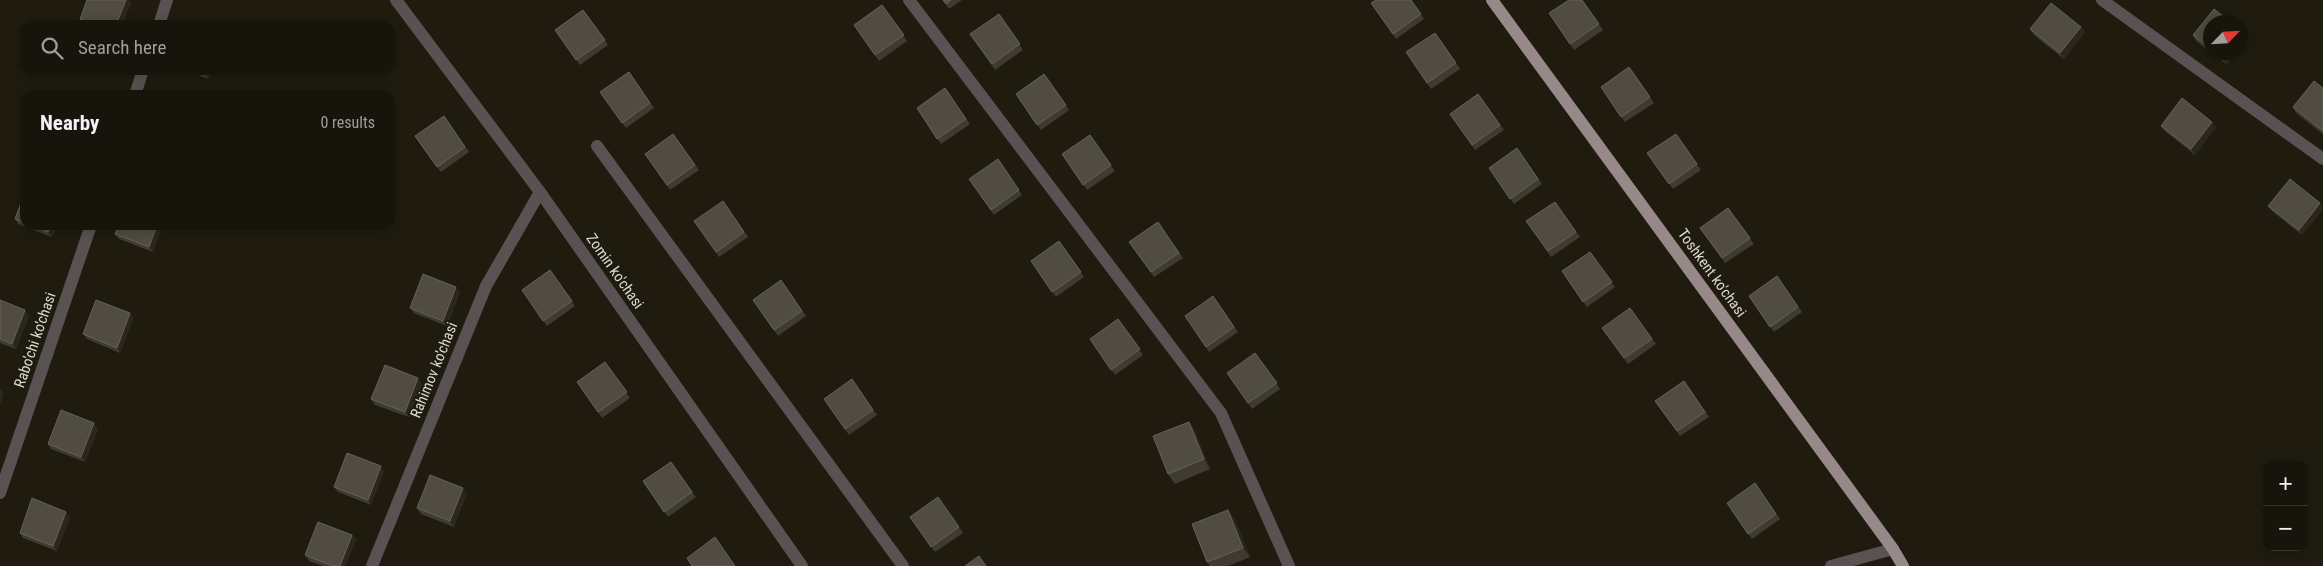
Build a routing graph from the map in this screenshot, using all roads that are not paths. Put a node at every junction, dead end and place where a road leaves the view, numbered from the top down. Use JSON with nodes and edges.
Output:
{"nodes":[{"id":1,"x":167,"y":0,"type":"edge"},
{"id":2,"x":396,"y":0,"type":"edge"},
{"id":3,"x":909,"y":0,"type":"edge"},
{"id":4,"x":1492,"y":0,"type":"edge"},
{"id":5,"x":2102,"y":0,"type":"edge"},
{"id":6,"x":161,"y":20,"type":"edge"},
{"id":7,"x":142,"y":75,"type":"edge"},
{"id":8,"x":137,"y":90,"type":"edge"},
{"id":9,"x":597,"y":146,"type":"dead end"},
{"id":10,"x":2323,"y":159,"type":"edge"},
{"id":11,"x":540,"y":192,"type":"junction"},
{"id":12,"x":89,"y":230,"type":"edge"},
{"id":13,"x":0,"y":493,"type":"edge"},
{"id":14,"x":1893,"y":548,"type":"junction"},
{"id":15,"x":372,"y":566,"type":"edge"},
{"id":16,"x":802,"y":566,"type":"edge"},
{"id":17,"x":903,"y":566,"type":"edge"},
{"id":18,"x":1289,"y":566,"type":"edge"},
{"id":19,"x":1831,"y":566,"type":"edge"},
{"id":20,"x":1903,"y":566,"type":"edge"}],
"edges":[{"from":1,"to":6,"type":"street"},
{"from":2,"to":11,"type":"street","name":"Zomin ko'chasi"},
{"from":3,"to":18,"type":"street"},
{"from":4,"to":14,"type":"main road","name":"Toshkent ko'chasi"},
{"from":5,"to":10,"type":"street"},
{"from":7,"to":8,"type":"street"},
{"from":9,"to":17,"type":"street"},
{"from":11,"to":15,"type":"street","name":"Rahimov ko'chasi"},
{"from":11,"to":16,"type":"street","name":"Zomin ko'chasi"},
{"from":12,"to":13,"type":"street","name":"Rabo'chi ko'chasi"},
{"from":14,"to":19,"type":"street"},
{"from":14,"to":20,"type":"main road","name":"Toshkent ko'chasi"}]}
